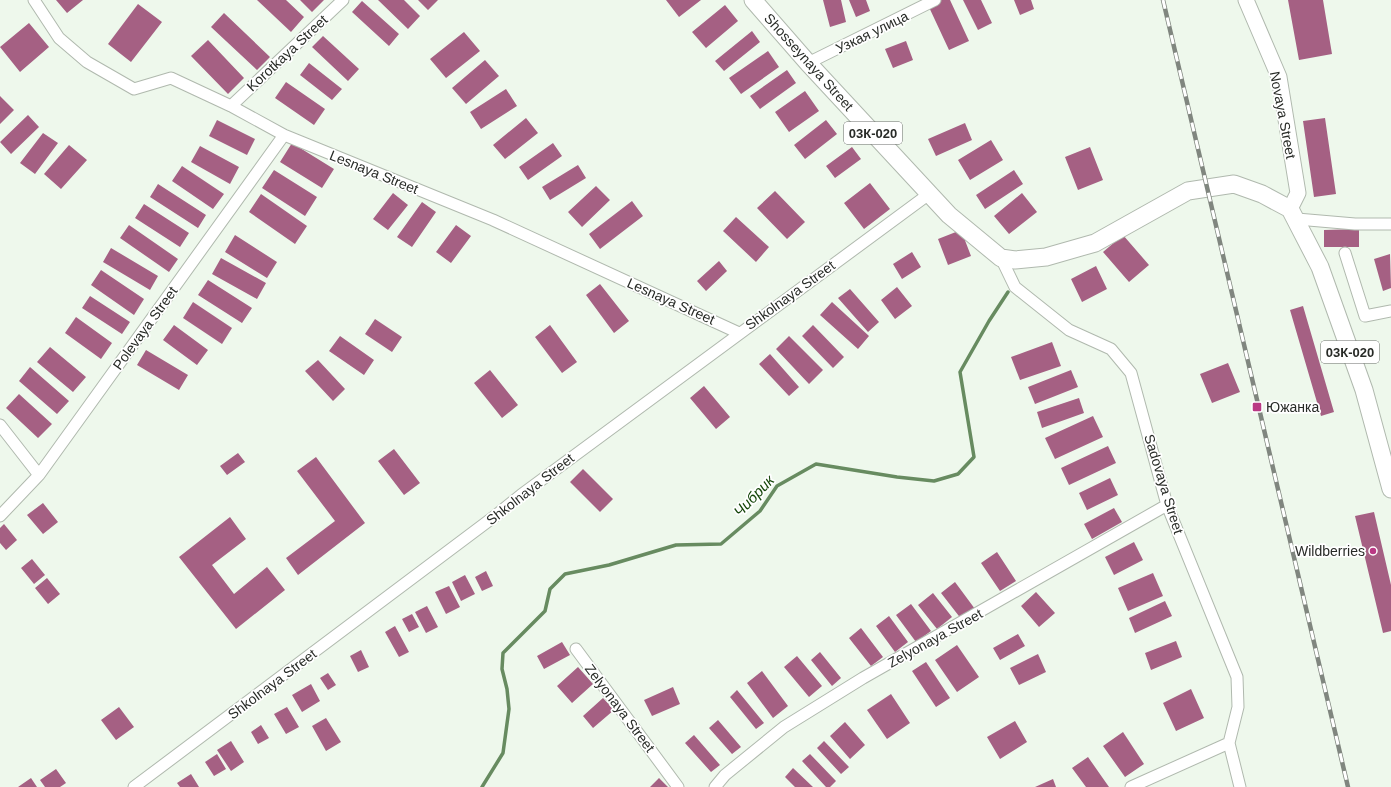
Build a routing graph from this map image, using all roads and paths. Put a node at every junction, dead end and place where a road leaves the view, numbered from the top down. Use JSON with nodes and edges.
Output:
{"nodes":[{"id":1,"x":34,"y":0,"type":"edge"},
{"id":2,"x":344,"y":0,"type":"edge"},
{"id":3,"x":753,"y":0,"type":"edge"},
{"id":4,"x":935,"y":0,"type":"edge"},
{"id":5,"x":1246,"y":0,"type":"edge"},
{"id":6,"x":808,"y":63,"type":"junction"},
{"id":7,"x":231,"y":106,"type":"junction"},
{"id":8,"x":284,"y":135,"type":"junction"},
{"id":9,"x":929,"y":194,"type":"junction"},
{"id":10,"x":1293,"y":214,"type":"junction"},
{"id":11,"x":1391,"y":224,"type":"edge"},
{"id":12,"x":1345,"y":253,"type":"dead end"},
{"id":13,"x":1001,"y":258,"type":"junction"},
{"id":14,"x":1391,"y":311,"type":"edge"},
{"id":15,"x":739,"y":332,"type":"junction"},
{"id":16,"x":0,"y":425,"type":"edge"},
{"id":17,"x":39,"y":475,"type":"junction"},
{"id":18,"x":1391,"y":489,"type":"edge"},
{"id":19,"x":1167,"y":505,"type":"junction"},
{"id":20,"x":0,"y":516,"type":"edge"},
{"id":21,"x":576,"y":649,"type":"dead end"},
{"id":22,"x":1229,"y":743,"type":"junction"},
{"id":23,"x":134,"y":787,"type":"edge"},
{"id":24,"x":678,"y":787,"type":"edge"},
{"id":25,"x":715,"y":787,"type":"edge"},
{"id":26,"x":1131,"y":787,"type":"edge"},
{"id":27,"x":1240,"y":787,"type":"edge"}],
"edges":[{"from":1,"to":7,"type":"street","name":"Lesnaya Street"},
{"from":2,"to":7,"type":"street","name":"Korotkaya Street"},
{"from":3,"to":6,"type":"main road","name":"Shosseynaya Street","number":"03К-020"},
{"from":4,"to":6,"type":"street","name":"Узкая улица"},
{"from":5,"to":10,"type":"street","name":"Novaya Street"},
{"from":6,"to":9,"type":"main road","name":"Shosseynaya Street","number":"03К-020"},
{"from":7,"to":8,"type":"street","name":"Lesnaya Street"},
{"from":8,"to":15,"type":"street","name":"Lesnaya Street"},
{"from":8,"to":17,"type":"street","name":"Polevaya Street"},
{"from":9,"to":13,"type":"main road","name":"Shosseynaya Street","number":"03К-020"},
{"from":9,"to":15,"type":"street","name":"Shkolnaya Street"},
{"from":10,"to":11,"type":"street"},
{"from":10,"to":13,"type":"main road"},
{"from":10,"to":18,"type":"main road","number":"03К-020"},
{"from":12,"to":14,"type":"street"},
{"from":13,"to":19,"type":"street","name":"Sadovaya Street"},
{"from":15,"to":23,"type":"street","name":"Shkolnaya Street"},
{"from":16,"to":17,"type":"street"},
{"from":17,"to":20,"type":"street","name":"Polevaya Street"},
{"from":19,"to":22,"type":"street","name":"Sadovaya Street"},
{"from":19,"to":25,"type":"street","name":"Zelyonaya Street"},
{"from":21,"to":24,"type":"street","name":"Zelyonaya Street"},
{"from":22,"to":26,"type":"street"},
{"from":22,"to":27,"type":"street","name":"Sadovaya Street"}]}
